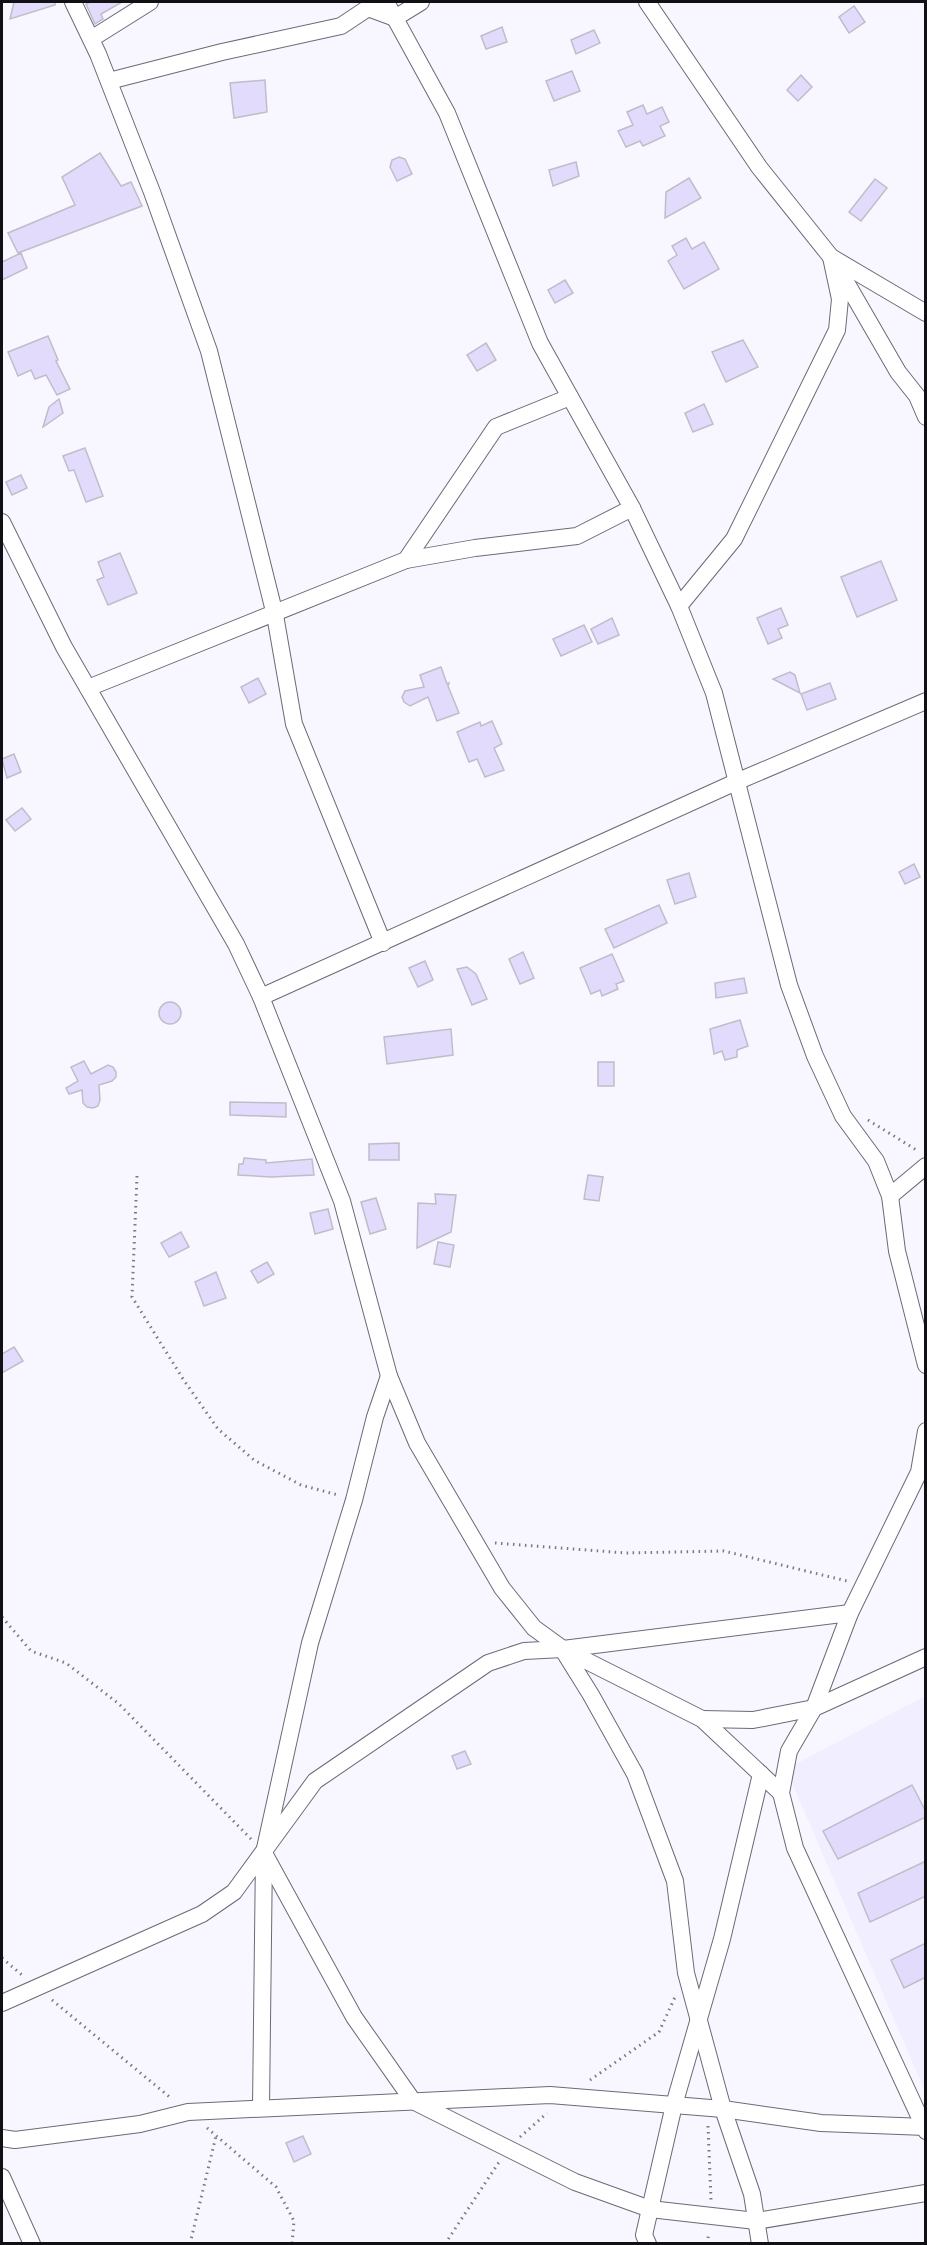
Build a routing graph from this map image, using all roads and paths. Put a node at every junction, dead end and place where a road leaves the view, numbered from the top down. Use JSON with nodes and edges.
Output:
{"nodes":[{"id":1,"x":73,"y":2,"type":"edge"},
{"id":2,"x":150,"y":2,"type":"edge"},
{"id":3,"x":386,"y":2,"type":"edge"},
{"id":4,"x":421,"y":2,"type":"edge"},
{"id":5,"x":647,"y":2,"type":"edge"},
{"id":6,"x":395,"y":18,"type":"junction"},
{"id":7,"x":91,"y":39,"type":"junction"},
{"id":8,"x":109,"y":81,"type":"junction"},
{"id":9,"x":831,"y":257,"type":"junction"},
{"id":10,"x":926,"y":313,"type":"edge"},
{"id":11,"x":570,"y":397,"type":"junction"},
{"id":12,"x":926,"y":417,"type":"edge"},
{"id":13,"x":632,"y":508,"type":"junction"},
{"id":14,"x":2,"y":522,"type":"edge"},
{"id":15,"x":406,"y":560,"type":"junction"},
{"id":16,"x":679,"y":606,"type":"junction"},
{"id":17,"x":274,"y":615,"type":"junction"},
{"id":18,"x":88,"y":688,"type":"junction"},
{"id":19,"x":926,"y":701,"type":"edge"},
{"id":20,"x":736,"y":782,"type":"junction"},
{"id":21,"x":383,"y":943,"type":"junction"},
{"id":22,"x":261,"y":997,"type":"junction"},
{"id":23,"x":864,"y":1118,"type":"dead end"},
{"id":24,"x":926,"y":1156,"type":"edge"},
{"id":25,"x":926,"y":1167,"type":"edge"},
{"id":26,"x":137,"y":1176,"type":"dead end"},
{"id":27,"x":890,"y":1196,"type":"junction"},
{"id":28,"x":926,"y":1365,"type":"edge"},
{"id":29,"x":390,"y":1376,"type":"junction"},
{"id":30,"x":926,"y":1431,"type":"edge"},
{"id":31,"x":354,"y":1500,"type":"junction"},
{"id":32,"x":475,"y":1542,"type":"junction"},
{"id":33,"x":864,"y":1585,"type":"junction"},
{"id":34,"x":850,"y":1613,"type":"junction"},
{"id":35,"x":2,"y":1617,"type":"edge"},
{"id":36,"x":563,"y":1649,"type":"junction"},
{"id":37,"x":926,"y":1657,"type":"edge"},
{"id":38,"x":814,"y":1708,"type":"junction"},
{"id":39,"x":702,"y":1719,"type":"junction"},
{"id":40,"x":761,"y":1774,"type":"junction"},
{"id":41,"x":781,"y":1794,"type":"junction"},
{"id":42,"x":264,"y":1853,"type":"junction"},
{"id":43,"x":2,"y":1958,"type":"edge"},
{"id":44,"x":37,"y":1987,"type":"junction"},
{"id":45,"x":2,"y":2003,"type":"edge"},
{"id":46,"x":698,"y":2019,"type":"junction"},
{"id":47,"x":413,"y":2101,"type":"junction"},
{"id":48,"x":674,"y":2105,"type":"junction"},
{"id":49,"x":261,"y":2107,"type":"junction"},
{"id":50,"x":715,"y":2108,"type":"junction"},
{"id":51,"x":188,"y":2112,"type":"junction"},
{"id":52,"x":925,"y":2128,"type":"edge"},
{"id":53,"x":216,"y":2136,"type":"junction"},
{"id":54,"x":2,"y":2138,"type":"edge"},
{"id":55,"x":2,"y":2177,"type":"edge"},
{"id":56,"x":926,"y":2193,"type":"edge"},
{"id":57,"x":650,"y":2209,"type":"junction"},
{"id":58,"x":712,"y":2216,"type":"junction"},
{"id":59,"x":756,"y":2221,"type":"junction"},
{"id":60,"x":32,"y":2244,"type":"edge"},
{"id":61,"x":190,"y":2244,"type":"edge"},
{"id":62,"x":292,"y":2244,"type":"edge"},
{"id":63,"x":648,"y":2244,"type":"edge"},
{"id":64,"x":707,"y":2244,"type":"edge"},
{"id":65,"x":760,"y":2244,"type":"edge"}],
"edges":[{"from":1,"to":7,"type":"street"},
{"from":2,"to":7,"type":"street"},
{"from":3,"to":6,"type":"street"},
{"from":4,"to":6,"type":"street"},
{"from":5,"to":9,"type":"street"},
{"from":6,"to":8,"type":"street"},
{"from":6,"to":11,"type":"street"},
{"from":7,"to":8,"type":"street"},
{"from":8,"to":17,"type":"street"},
{"from":9,"to":10,"type":"street"},
{"from":9,"to":12,"type":"street"},
{"from":9,"to":16,"type":"street"},
{"from":11,"to":13,"type":"street"},
{"from":11,"to":15,"type":"street"},
{"from":13,"to":15,"type":"street"},
{"from":13,"to":16,"type":"street"},
{"from":14,"to":18,"type":"street"},
{"from":15,"to":17,"type":"street"},
{"from":16,"to":20,"type":"street"},
{"from":17,"to":18,"type":"street"},
{"from":17,"to":21,"type":"street"},
{"from":18,"to":22,"type":"street"},
{"from":19,"to":20,"type":"street"},
{"from":20,"to":21,"type":"street"},
{"from":20,"to":27,"type":"street"},
{"from":21,"to":22,"type":"street"},
{"from":22,"to":29,"type":"street"},
{"from":23,"to":24,"type":"path"},
{"from":25,"to":27,"type":"street"},
{"from":26,"to":31,"type":"path"},
{"from":27,"to":28,"type":"street"},
{"from":29,"to":31,"type":"street"},
{"from":29,"to":32,"type":"street"},
{"from":30,"to":33,"type":"street"},
{"from":31,"to":42,"type":"street"},
{"from":32,"to":33,"type":"path"},
{"from":32,"to":36,"type":"street"},
{"from":33,"to":34,"type":"street"},
{"from":34,"to":36,"type":"street"},
{"from":34,"to":38,"type":"street"},
{"from":35,"to":42,"type":"path"},
{"from":36,"to":39,"type":"street"},
{"from":36,"to":42,"type":"street"},
{"from":36,"to":46,"type":"street"},
{"from":37,"to":38,"type":"street"},
{"from":38,"to":39,"type":"street"},
{"from":38,"to":41,"type":"street"},
{"from":39,"to":40,"type":"street"},
{"from":40,"to":41,"type":"street"},
{"from":40,"to":46,"type":"street"},
{"from":41,"to":52,"type":"street"},
{"from":42,"to":44,"type":"street"},
{"from":42,"to":47,"type":"street"},
{"from":42,"to":49,"type":"street"},
{"from":43,"to":44,"type":"path"},
{"from":44,"to":45,"type":"street"},
{"from":44,"to":51,"type":"path"},
{"from":46,"to":48,"type":"street"},
{"from":46,"to":50,"type":"street"},
{"from":47,"to":48,"type":"street"},
{"from":47,"to":49,"type":"street"},
{"from":47,"to":57,"type":"street"},
{"from":48,"to":50,"type":"street"},
{"from":48,"to":57,"type":"street"},
{"from":49,"to":51,"type":"street"},
{"from":50,"to":52,"type":"street"},
{"from":50,"to":58,"type":"path"},
{"from":50,"to":59,"type":"street"},
{"from":51,"to":53,"type":"path"},
{"from":51,"to":54,"type":"street"},
{"from":53,"to":61,"type":"path"},
{"from":53,"to":62,"type":"path"},
{"from":55,"to":60,"type":"street"},
{"from":56,"to":59,"type":"street"},
{"from":57,"to":58,"type":"street"},
{"from":57,"to":63,"type":"street"},
{"from":58,"to":59,"type":"street"},
{"from":58,"to":64,"type":"path"},
{"from":59,"to":65,"type":"street"}]}
